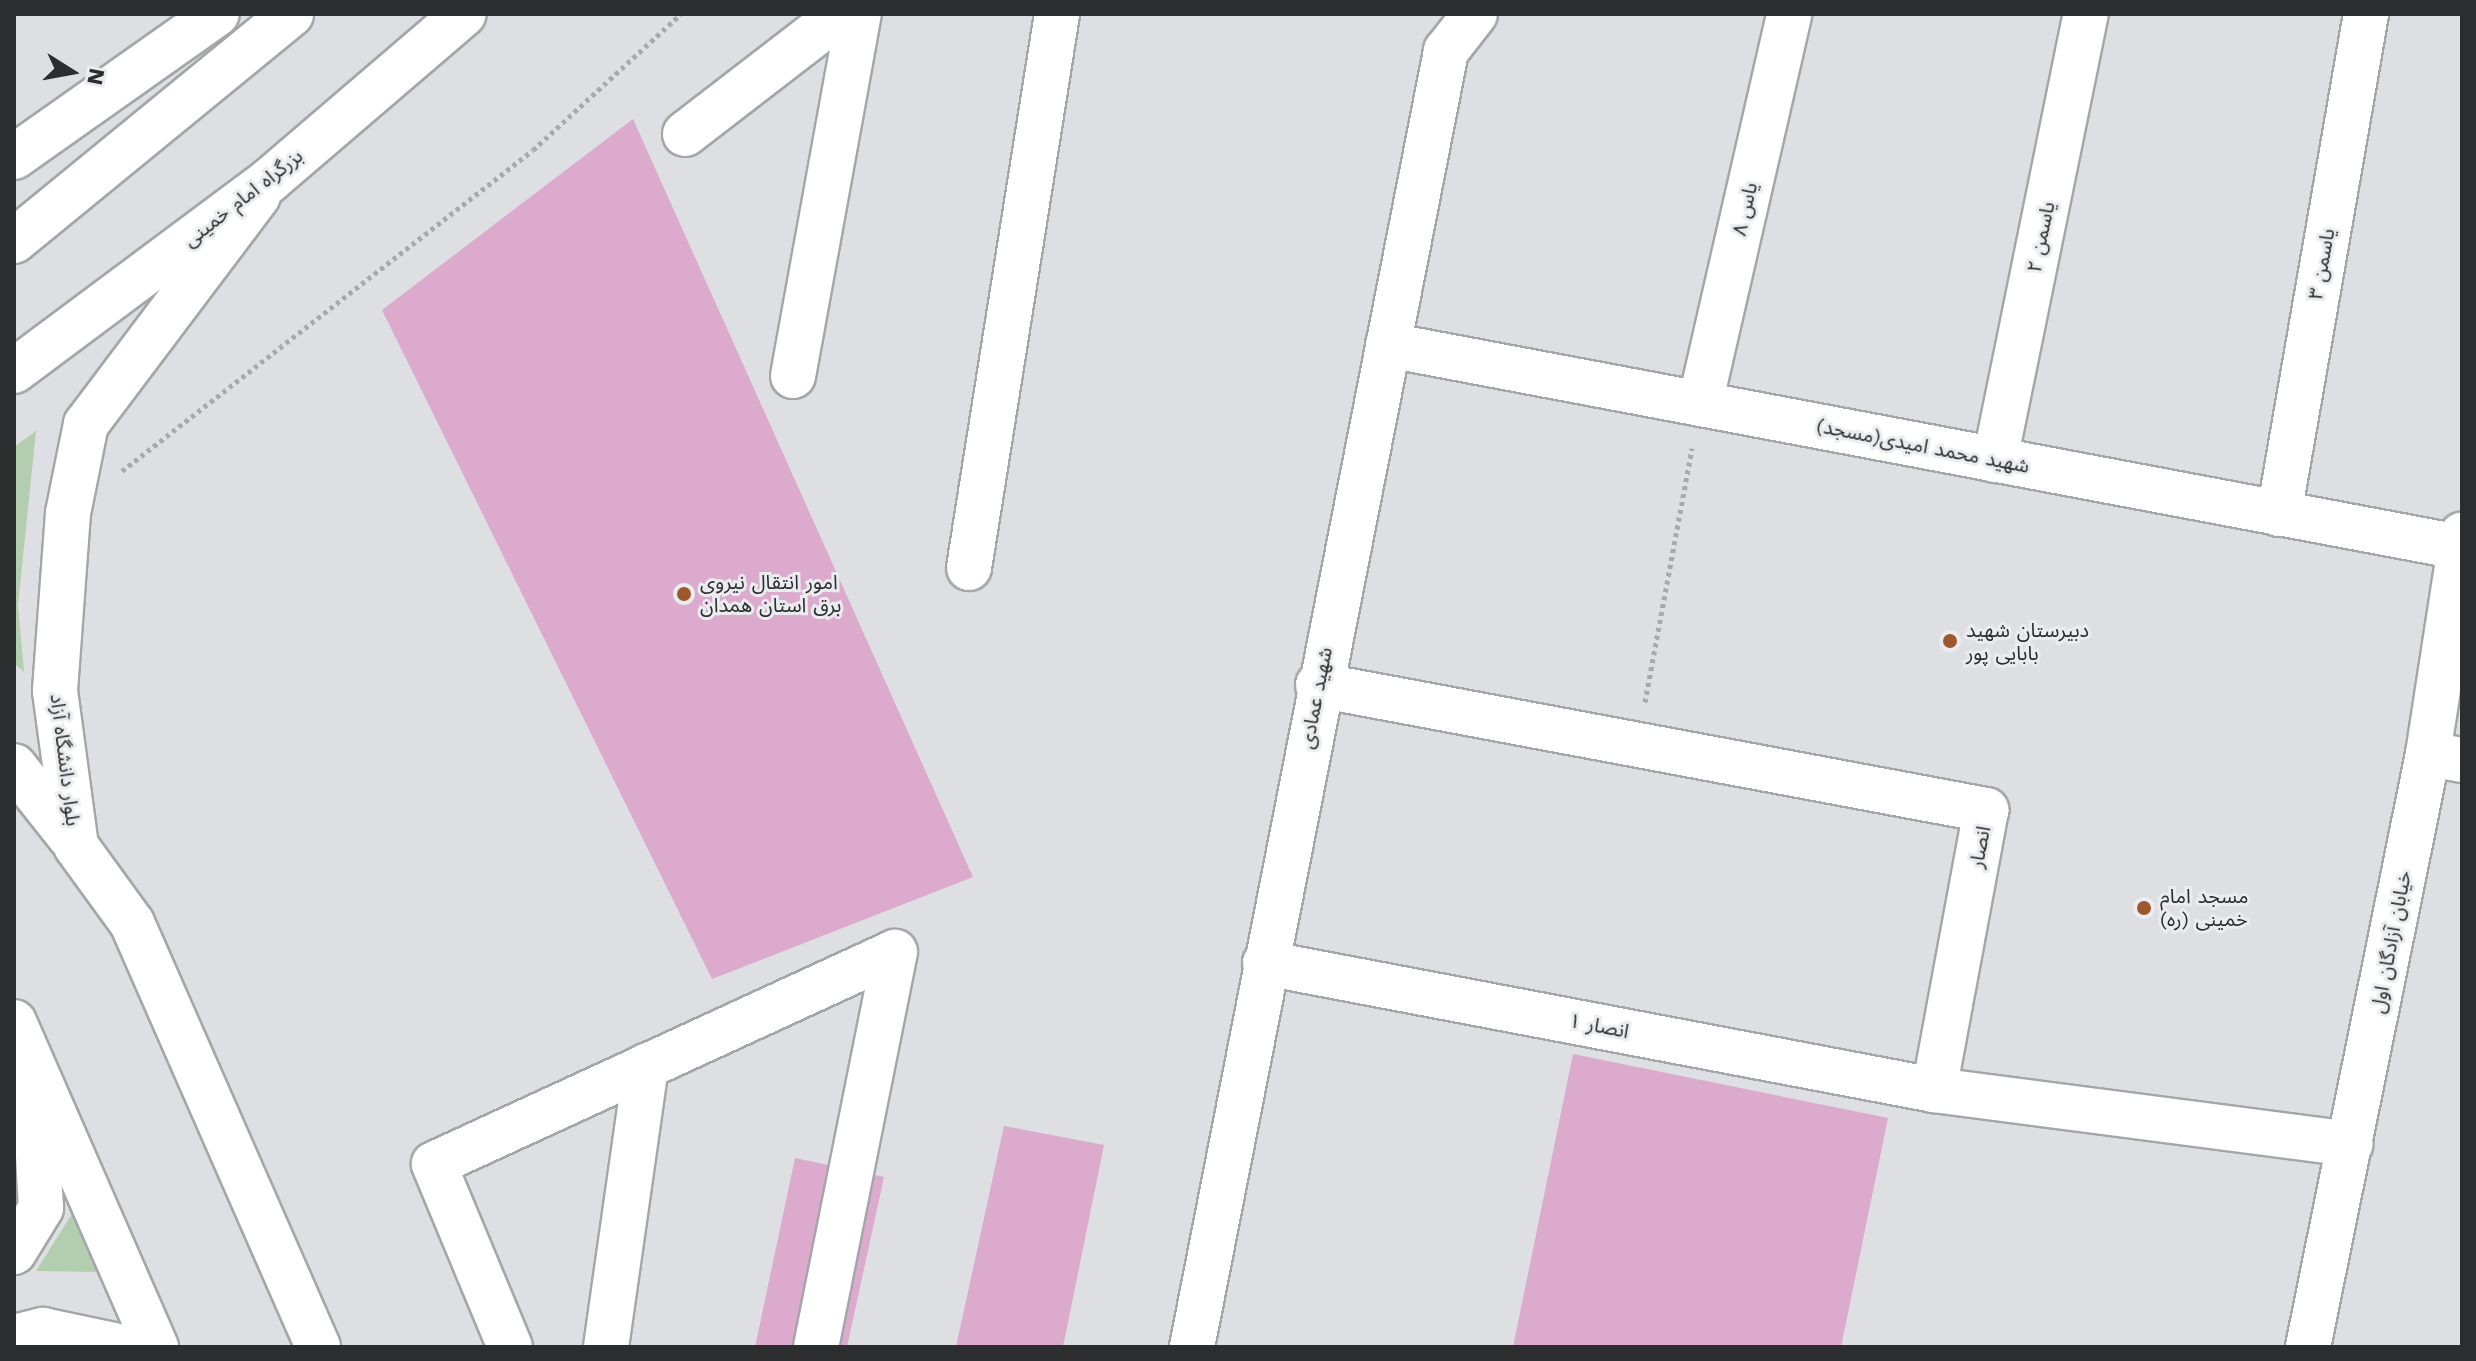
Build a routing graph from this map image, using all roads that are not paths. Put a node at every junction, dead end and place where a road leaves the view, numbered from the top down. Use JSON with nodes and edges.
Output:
{"nodes":[{"id":1,"x":217,"y":14,"type":"edge"},
{"id":2,"x":291,"y":14,"type":"edge"},
{"id":3,"x":464,"y":14,"type":"edge"},
{"id":4,"x":841,"y":14,"type":"edge"},
{"id":5,"x":859,"y":14,"type":"edge"},
{"id":6,"x":1057,"y":14,"type":"edge"},
{"id":7,"x":1475,"y":14,"type":"edge"},
{"id":8,"x":1789,"y":14,"type":"edge"},
{"id":9,"x":2086,"y":14,"type":"edge"},
{"id":10,"x":2366,"y":14,"type":"edge"},
{"id":11,"x":685,"y":134,"type":"dead end"},
{"id":12,"x":14,"y":157,"type":"edge"},
{"id":13,"x":270,"y":180,"type":"junction"},
{"id":14,"x":14,"y":241,"type":"edge"},
{"id":15,"x":1388,"y":345,"type":"junction"},
{"id":16,"x":14,"y":371,"type":"edge"},
{"id":17,"x":793,"y":376,"type":"dead end"},
{"id":18,"x":1700,"y":404,"type":"junction"},
{"id":19,"x":1995,"y":460,"type":"junction"},
{"id":20,"x":2279,"y":514,"type":"junction"},
{"id":21,"x":2460,"y":541,"type":"edge"},
{"id":22,"x":969,"y":568,"type":"dead end"},
{"id":23,"x":1318,"y":685,"type":"junction"},
{"id":24,"x":2445,"y":757,"type":"edge"},
{"id":25,"x":14,"y":766,"type":"edge"},
{"id":26,"x":76,"y":846,"type":"junction"},
{"id":27,"x":1265,"y":963,"type":"junction"},
{"id":28,"x":23,"y":1040,"type":"edge"},
{"id":29,"x":646,"y":1066,"type":"junction"},
{"id":30,"x":1934,"y":1090,"type":"junction"},
{"id":31,"x":2351,"y":1144,"type":"junction"},
{"id":32,"x":14,"y":1252,"type":"edge"},
{"id":33,"x":14,"y":1337,"type":"edge"},
{"id":34,"x":123,"y":1347,"type":"edge"},
{"id":35,"x":156,"y":1347,"type":"edge"},
{"id":36,"x":318,"y":1347,"type":"edge"},
{"id":37,"x":510,"y":1347,"type":"edge"},
{"id":38,"x":606,"y":1347,"type":"edge"},
{"id":39,"x":816,"y":1347,"type":"edge"},
{"id":40,"x":1192,"y":1347,"type":"edge"},
{"id":41,"x":2308,"y":1347,"type":"edge"}],
"edges":[{"from":1,"to":12,"type":"main road"},
{"from":2,"to":14,"type":"main road"},
{"from":3,"to":13,"type":"main road","name":"بزرگراه امام خمینی"},
{"from":4,"to":11,"type":"main road"},
{"from":5,"to":17,"type":"main road"},
{"from":6,"to":22,"type":"main road"},
{"from":7,"to":15,"type":"main road","name":"شهید عمادی"},
{"from":8,"to":18,"type":"main road","name":"یاس ۸"},
{"from":9,"to":19,"type":"main road","name":"یاسمن ۲"},
{"from":10,"to":20,"type":"main road","name":"یاسمن ۳"},
{"from":13,"to":16,"type":"main road","name":"بزرگراه امام خمینی"},
{"from":13,"to":26,"type":"main road","name":"بلوار دانشگاه آزاد"},
{"from":15,"to":18,"type":"main road","name":"(مسجد)شهید محمد امیدی"},
{"from":15,"to":23,"type":"main road","name":"شهید عمادی"},
{"from":18,"to":19,"type":"main road","name":"(مسجد)شهید محمد امیدی"},
{"from":19,"to":20,"type":"main road","name":"(مسجد)شهید محمد امیدی"},
{"from":20,"to":21,"type":"main road","name":"(مسجد)شهید محمد امیدی"},
{"from":21,"to":24,"type":"main road","name":"خیابان آزادگان اول"},
{"from":23,"to":27,"type":"main road","name":"شهید عمادی"},
{"from":23,"to":30,"type":"main road","name":"انصار"},
{"from":24,"to":31,"type":"main road","name":"خیابان آزادگان اول"},
{"from":25,"to":26,"type":"main road"},
{"from":26,"to":36,"type":"main road","name":"بلوار دانشگاه آزاد"},
{"from":27,"to":30,"type":"main road","name":"انصار ۱"},
{"from":27,"to":40,"type":"main road","name":"شهید عمادی"},
{"from":28,"to":32,"type":"main road"},
{"from":28,"to":35,"type":"main road"},
{"from":29,"to":37,"type":"main road"},
{"from":29,"to":38,"type":"main road"},
{"from":29,"to":39,"type":"main road"},
{"from":30,"to":31,"type":"main road"},
{"from":31,"to":41,"type":"main road","name":"خیابان آزادگان اول"},
{"from":33,"to":34,"type":"main road"}]}
